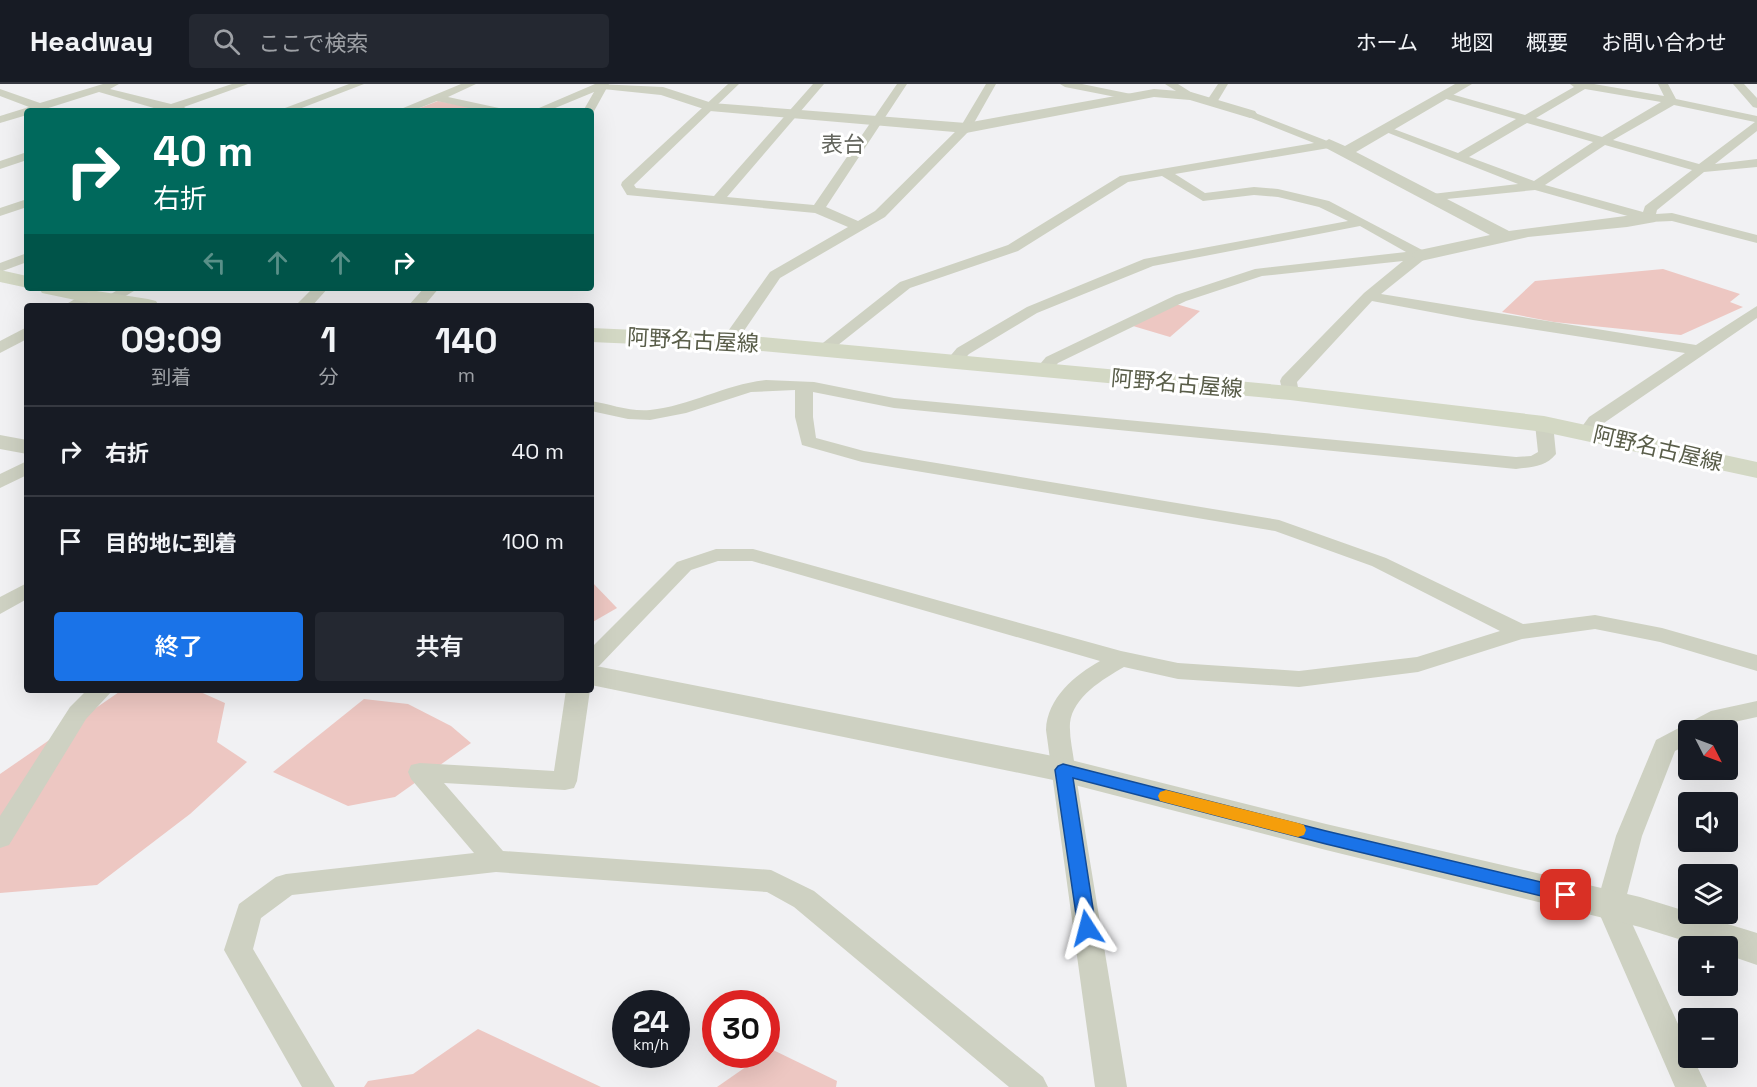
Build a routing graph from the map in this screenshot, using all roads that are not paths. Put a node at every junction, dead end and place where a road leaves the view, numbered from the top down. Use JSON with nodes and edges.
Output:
{"nodes":[{"id":1,"x":114,"y":84,"type":"edge"},
{"id":2,"x":243,"y":84,"type":"edge"},
{"id":3,"x":359,"y":84,"type":"edge"},
{"id":4,"x":471,"y":84,"type":"edge"},
{"id":5,"x":604,"y":84,"type":"edge"},
{"id":6,"x":734,"y":84,"type":"edge"},
{"id":7,"x":819,"y":84,"type":"edge"},
{"id":8,"x":902,"y":84,"type":"edge"},
{"id":9,"x":991,"y":84,"type":"edge"},
{"id":10,"x":1065,"y":84,"type":"edge"},
{"id":11,"x":1170,"y":84,"type":"edge"},
{"id":12,"x":1223,"y":84,"type":"edge"},
{"id":13,"x":1465,"y":84,"type":"edge"},
{"id":14,"x":1663,"y":84,"type":"edge"},
{"id":15,"x":1738,"y":84,"type":"edge"},
{"id":16,"x":1579,"y":85,"type":"edge"},
{"id":17,"x":99,"y":89,"type":"junction"},
{"id":18,"x":1157,"y":89,"type":"edge"},
{"id":19,"x":0,"y":92,"type":"edge"},
{"id":20,"x":1191,"y":96,"type":"junction"},
{"id":21,"x":1447,"y":96,"type":"junction"},
{"id":22,"x":1131,"y":97,"type":"junction"},
{"id":23,"x":437,"y":98,"type":"junction"},
{"id":24,"x":1672,"y":101,"type":"junction"},
{"id":25,"x":1212,"y":102,"type":"junction"},
{"id":26,"x":1757,"y":105,"type":"edge"},
{"id":27,"x":40,"y":107,"type":"junction"},
{"id":28,"x":710,"y":107,"type":"junction"},
{"id":29,"x":37,"y":108,"type":"edge"},
{"id":30,"x":164,"y":108,"type":"edge"},
{"id":31,"x":170,"y":108,"type":"edge"},
{"id":32,"x":291,"y":108,"type":"edge"},
{"id":33,"x":410,"y":108,"type":"edge"},
{"id":34,"x":485,"y":108,"type":"edge"},
{"id":35,"x":545,"y":108,"type":"edge"},
{"id":36,"x":591,"y":108,"type":"edge"},
{"id":37,"x":24,"y":112,"type":"edge"},
{"id":38,"x":1250,"y":114,"type":"joint"},
{"id":39,"x":792,"y":115,"type":"junction"},
{"id":40,"x":1524,"y":118,"type":"junction"},
{"id":41,"x":1757,"y":119,"type":"edge"},
{"id":42,"x":0,"y":120,"type":"edge"},
{"id":43,"x":877,"y":122,"type":"junction"},
{"id":44,"x":1757,"y":125,"type":"edge"},
{"id":45,"x":966,"y":128,"type":"junction"},
{"id":46,"x":1386,"y":130,"type":"junction"},
{"id":47,"x":1603,"y":141,"type":"junction"},
{"id":48,"x":1329,"y":144,"type":"junction"},
{"id":49,"x":1347,"y":153,"type":"junction"},
{"id":50,"x":24,"y":157,"type":"edge"},
{"id":51,"x":1459,"y":157,"type":"junction"},
{"id":52,"x":1757,"y":163,"type":"edge"},
{"id":53,"x":0,"y":165,"type":"edge"},
{"id":54,"x":1702,"y":169,"type":"junction"},
{"id":55,"x":1162,"y":171,"type":"junction"},
{"id":56,"x":1535,"y":186,"type":"junction"},
{"id":57,"x":1432,"y":198,"type":"junction"},
{"id":58,"x":718,"y":199,"type":"junction"},
{"id":59,"x":24,"y":203,"type":"edge"},
{"id":60,"x":818,"y":209,"type":"junction"},
{"id":61,"x":0,"y":212,"type":"edge"},
{"id":62,"x":1649,"y":218,"type":"junction"},
{"id":63,"x":1362,"y":222,"type":"junction"},
{"id":64,"x":858,"y":226,"type":"junction"},
{"id":65,"x":1507,"y":237,"type":"junction"},
{"id":66,"x":1757,"y":239,"type":"edge"},
{"id":67,"x":1421,"y":255,"type":"junction"},
{"id":68,"x":24,"y":258,"type":"edge"},
{"id":69,"x":0,"y":268,"type":"edge"},
{"id":70,"x":0,"y":276,"type":"edge"},
{"id":71,"x":24,"y":281,"type":"edge"},
{"id":72,"x":59,"y":291,"type":"edge"},
{"id":73,"x":122,"y":291,"type":"edge"},
{"id":74,"x":318,"y":291,"type":"edge"},
{"id":75,"x":429,"y":291,"type":"edge"},
{"id":76,"x":1369,"y":296,"type":"junction"},
{"id":77,"x":88,"y":301,"type":"edge"},
{"id":78,"x":112,"y":303,"type":"edge"},
{"id":79,"x":306,"y":303,"type":"edge"},
{"id":80,"x":419,"y":303,"type":"edge"},
{"id":81,"x":1757,"y":311,"type":"edge"},
{"id":82,"x":24,"y":334,"type":"edge"},
{"id":83,"x":594,"y":335,"type":"edge"},
{"id":84,"x":729,"y":341,"type":"junction"},
{"id":85,"x":0,"y":348,"type":"edge"},
{"id":86,"x":822,"y":350,"type":"junction"},
{"id":87,"x":1698,"y":350,"type":"junction"},
{"id":88,"x":954,"y":361,"type":"junction"},
{"id":89,"x":1043,"y":370,"type":"junction"},
{"id":90,"x":804,"y":387,"type":"junction"},
{"id":91,"x":1290,"y":393,"type":"junction"},
{"id":92,"x":594,"y":407,"type":"edge"},
{"id":93,"x":1544,"y":424,"type":"junction"},
{"id":94,"x":1587,"y":432,"type":"junction"},
{"id":95,"x":0,"y":442,"type":"edge"},
{"id":96,"x":24,"y":446,"type":"edge"},
{"id":97,"x":24,"y":469,"type":"edge"},
{"id":98,"x":1757,"y":470,"type":"edge"},
{"id":99,"x":0,"y":482,"type":"edge"},
{"id":100,"x":24,"y":592,"type":"edge"},
{"id":101,"x":0,"y":607,"type":"edge"},
{"id":102,"x":1520,"y":632,"type":"junction"},
{"id":103,"x":594,"y":658,"type":"edge"},
{"id":104,"x":1121,"y":659,"type":"junction"},
{"id":105,"x":1757,"y":663,"type":"edge"},
{"id":106,"x":594,"y":676,"type":"edge"},
{"id":107,"x":98,"y":693,"type":"edge"},
{"id":108,"x":578,"y":693,"type":"edge"},
{"id":109,"x":1757,"y":709,"type":"edge"},
{"id":110,"x":1713,"y":720,"type":"edge"},
{"id":111,"x":1678,"y":739,"type":"edge"},
{"id":112,"x":1063,"y":770,"type":"junction"},
{"id":113,"x":0,"y":838,"type":"edge"},
{"id":114,"x":496,"y":861,"type":"junction"},
{"id":115,"x":1610,"y":906,"type":"junction"},
{"id":116,"x":1757,"y":949,"type":"edge"},
{"id":117,"x":319,"y":1087,"type":"edge"},
{"id":118,"x":1032,"y":1087,"type":"edge"},
{"id":119,"x":1111,"y":1087,"type":"edge"},
{"id":120,"x":1691,"y":1087,"type":"edge"}],
"edges":[{"from":1,"to":17,"type":"street"},
{"from":2,"to":31,"type":"street"},
{"from":3,"to":32,"type":"street"},
{"from":4,"to":23,"type":"street"},
{"from":5,"to":28,"type":"street"},
{"from":5,"to":35,"type":"street"},
{"from":5,"to":36,"type":"street"},
{"from":6,"to":28,"type":"street"},
{"from":7,"to":39,"type":"street"},
{"from":8,"to":43,"type":"street"},
{"from":9,"to":45,"type":"street"},
{"from":10,"to":22,"type":"street"},
{"from":11,"to":20,"type":"street"},
{"from":12,"to":25,"type":"street"},
{"from":13,"to":21,"type":"street"},
{"from":14,"to":24,"type":"street"},
{"from":15,"to":26,"type":"street"},
{"from":16,"to":24,"type":"street"},
{"from":16,"to":40,"type":"street"},
{"from":17,"to":27,"type":"street"},
{"from":17,"to":30,"type":"street"},
{"from":18,"to":20,"type":"street"},
{"from":18,"to":22,"type":"street"},
{"from":19,"to":27,"type":"street"},
{"from":20,"to":25,"type":"street"},
{"from":21,"to":40,"type":"street"},
{"from":21,"to":46,"type":"street"},
{"from":22,"to":45,"type":"street"},
{"from":23,"to":33,"type":"street"},
{"from":23,"to":34,"type":"street"},
{"from":24,"to":41,"type":"street"},
{"from":24,"to":47,"type":"street"},
{"from":25,"to":38,"type":"street"},
{"from":27,"to":29,"type":"street"},
{"from":28,"to":39,"type":"street"},
{"from":28,"to":58,"type":"street"},
{"from":37,"to":42,"type":"street"},
{"from":38,"to":48,"type":"street"},
{"from":39,"to":43,"type":"street"},
{"from":39,"to":58,"type":"street"},
{"from":40,"to":47,"type":"street"},
{"from":40,"to":51,"type":"street"},
{"from":43,"to":45,"type":"street"},
{"from":43,"to":60,"type":"street"},
{"from":44,"to":54,"type":"street"},
{"from":45,"to":64,"type":"street"},
{"from":46,"to":49,"type":"street"},
{"from":46,"to":51,"type":"street"},
{"from":47,"to":54,"type":"street"},
{"from":47,"to":56,"type":"street"},
{"from":48,"to":49,"type":"street"},
{"from":48,"to":55,"type":"street"},
{"from":49,"to":57,"type":"street"},
{"from":50,"to":53,"type":"street"},
{"from":51,"to":56,"type":"street"},
{"from":52,"to":54,"type":"street"},
{"from":54,"to":62,"type":"street"},
{"from":55,"to":63,"type":"street"},
{"from":55,"to":86,"type":"street"},
{"from":56,"to":57,"type":"street"},
{"from":56,"to":62,"type":"street"},
{"from":57,"to":65,"type":"street"},
{"from":58,"to":60,"type":"street"},
{"from":59,"to":61,"type":"street"},
{"from":60,"to":64,"type":"street"},
{"from":62,"to":65,"type":"street"},
{"from":62,"to":66,"type":"street"},
{"from":63,"to":67,"type":"street"},
{"from":63,"to":88,"type":"street"},
{"from":64,"to":84,"type":"street"},
{"from":65,"to":67,"type":"street"},
{"from":67,"to":76,"type":"street"},
{"from":67,"to":89,"type":"street"},
{"from":68,"to":69,"type":"street"},
{"from":70,"to":71,"type":"main road"},
{"from":72,"to":77,"type":"main road"},
{"from":73,"to":77,"type":"street"},
{"from":74,"to":79,"type":"street"},
{"from":75,"to":80,"type":"street"},
{"from":76,"to":87,"type":"street"},
{"from":76,"to":91,"type":"street"},
{"from":77,"to":78,"type":"main road"},
{"from":81,"to":87,"type":"street"},
{"from":82,"to":85,"type":"street"},
{"from":83,"to":84,"type":"main road","name":"阿野名古屋線"},
{"from":84,"to":86,"type":"main road","name":"阿野名古屋線"},
{"from":86,"to":88,"type":"main road","name":"阿野名古屋線"},
{"from":87,"to":94,"type":"street"},
{"from":88,"to":89,"type":"main road","name":"阿野名古屋線"},
{"from":89,"to":91,"type":"main road","name":"阿野名古屋線"},
{"from":90,"to":92,"type":"street"},
{"from":90,"to":93,"type":"street"},
{"from":90,"to":102,"type":"street"},
{"from":91,"to":93,"type":"main road","name":"阿野名古屋線"},
{"from":93,"to":94,"type":"main road","name":"阿野名古屋線"},
{"from":94,"to":98,"type":"main road","name":"阿野名古屋線"},
{"from":95,"to":96,"type":"street"},
{"from":97,"to":99,"type":"street"},
{"from":100,"to":101,"type":"street"},
{"from":102,"to":104,"type":"street"},
{"from":102,"to":105,"type":"street"},
{"from":103,"to":104,"type":"street"},
{"from":104,"to":112,"type":"street"},
{"from":106,"to":112,"type":"street"},
{"from":107,"to":113,"type":"street"},
{"from":108,"to":114,"type":"street"},
{"from":109,"to":110,"type":"street"},
{"from":111,"to":115,"type":"street"},
{"from":112,"to":115,"type":"street"},
{"from":112,"to":119,"type":"street"},
{"from":114,"to":117,"type":"street"},
{"from":114,"to":118,"type":"street"},
{"from":115,"to":116,"type":"street"},
{"from":115,"to":120,"type":"street"}]}
